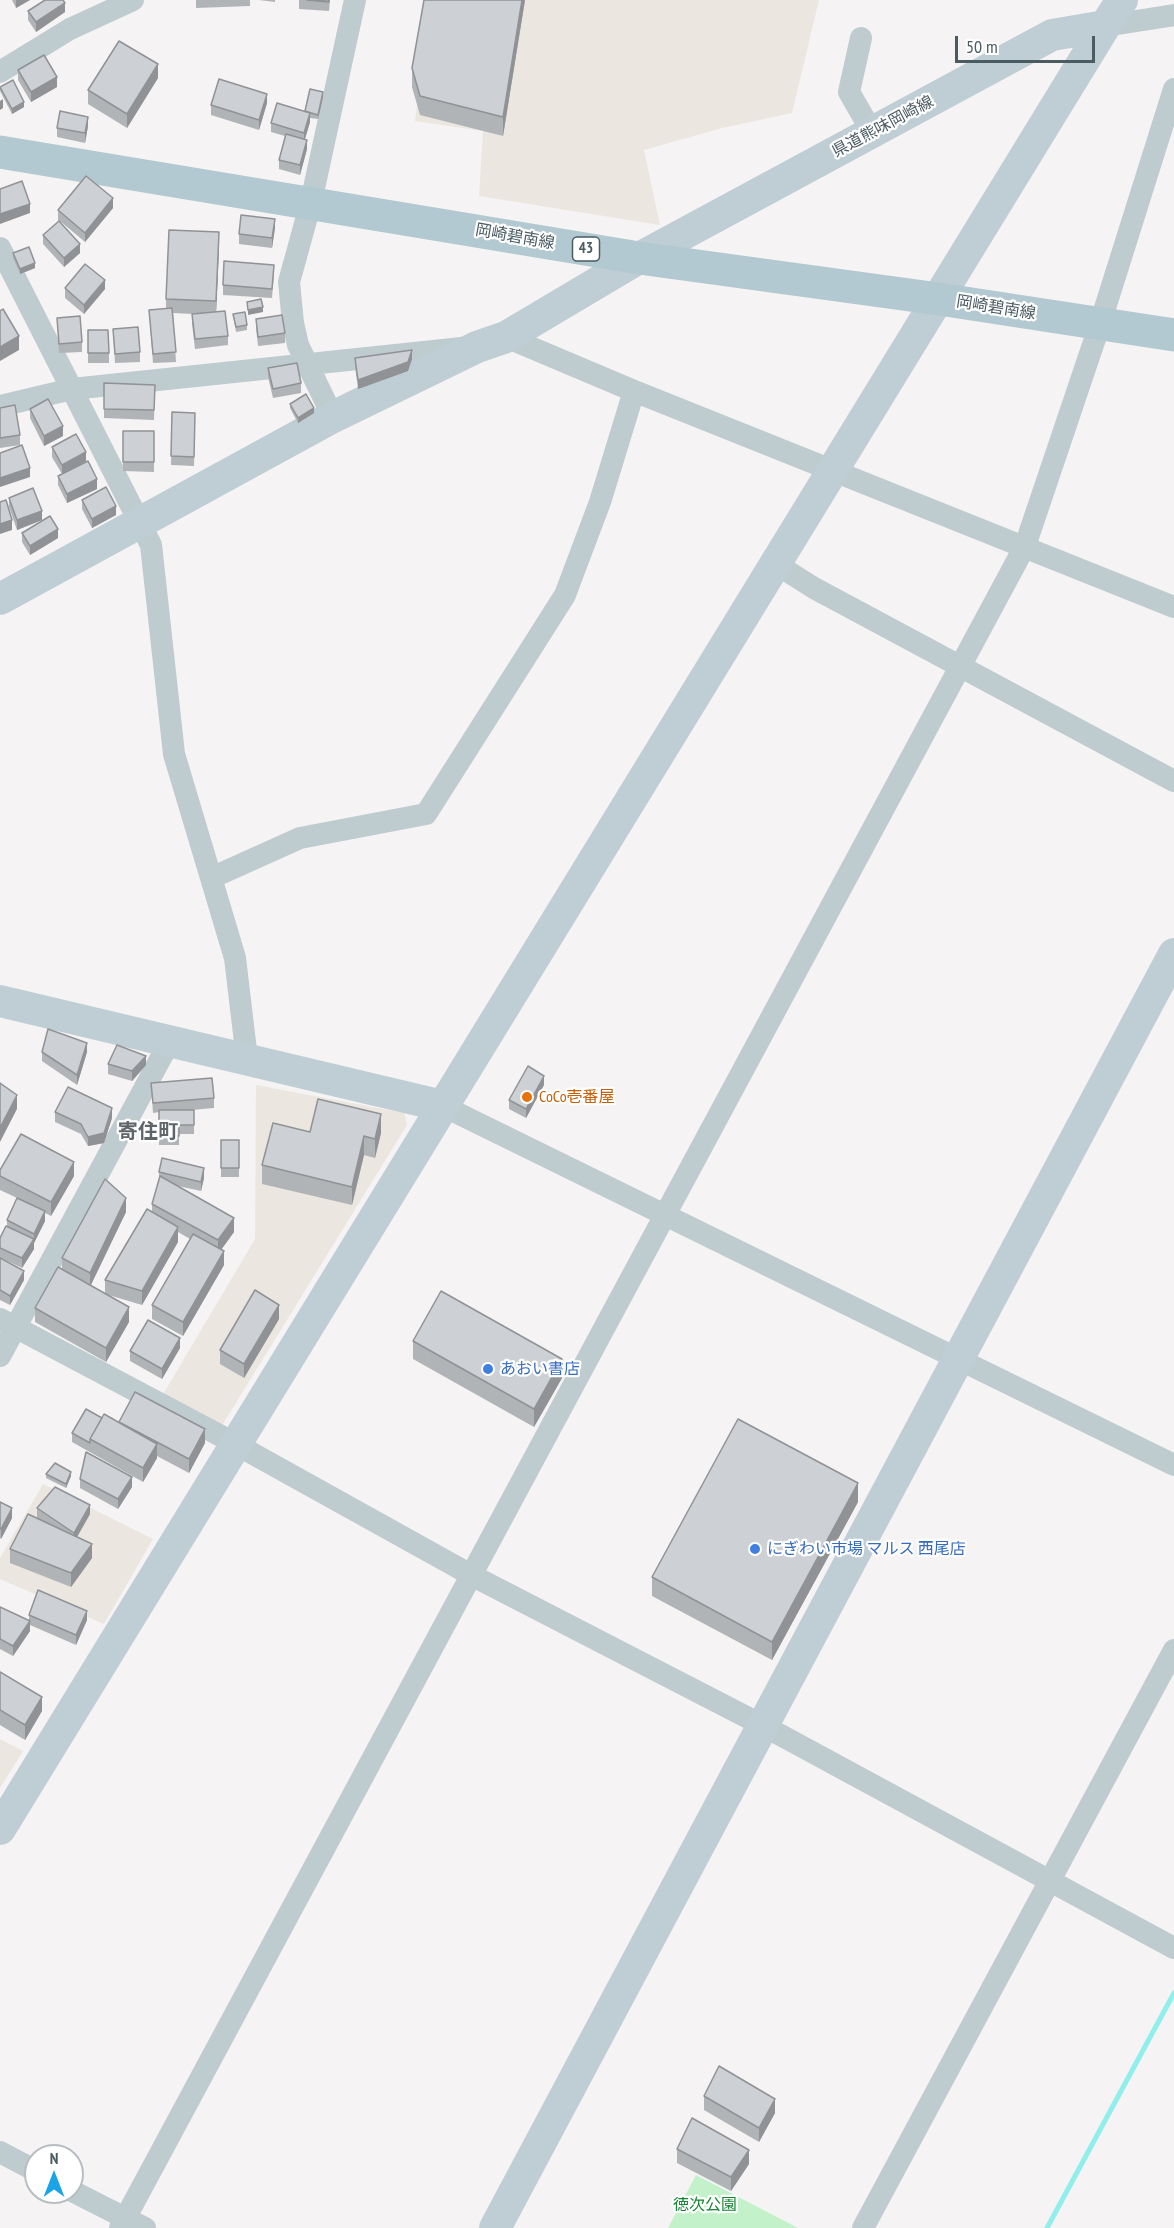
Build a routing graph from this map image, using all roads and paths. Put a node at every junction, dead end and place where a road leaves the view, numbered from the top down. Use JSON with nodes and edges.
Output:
{"nodes":[{"id":1,"x":133,"y":0,"type":"edge"},
{"id":2,"x":355,"y":0,"type":"edge"},
{"id":3,"x":1122,"y":0,"type":"edge"},
{"id":4,"x":1174,"y":15,"type":"edge"},
{"id":5,"x":1105,"y":26,"type":"junction"},
{"id":6,"x":861,"y":38,"type":"dead end"},
{"id":7,"x":0,"y":72,"type":"edge"},
{"id":8,"x":1174,"y":89,"type":"edge"},
{"id":9,"x":872,"y":132,"type":"junction"},
{"id":10,"x":0,"y":152,"type":"edge"},
{"id":11,"x":311,"y":202,"type":"junction"},
{"id":12,"x":0,"y":248,"type":"edge"},
{"id":13,"x":639,"y":258,"type":"junction"},
{"id":14,"x":939,"y":299,"type":"junction"},
{"id":15,"x":1100,"y":324,"type":"junction"},
{"id":16,"x":1174,"y":335,"type":"edge"},
{"id":17,"x":506,"y":337,"type":"junction"},
{"id":18,"x":477,"y":347,"type":"junction"},
{"id":19,"x":309,"y":363,"type":"junction"},
{"id":20,"x":72,"y":389,"type":"junction"},
{"id":21,"x":634,"y":391,"type":"junction"},
{"id":22,"x":0,"y":406,"type":"edge"},
{"id":23,"x":333,"y":417,"type":"junction"},
{"id":24,"x":833,"y":471,"type":"junction"},
{"id":25,"x":141,"y":523,"type":"junction"},
{"id":26,"x":1025,"y":546,"type":"junction"},
{"id":27,"x":776,"y":564,"type":"junction"},
{"id":28,"x":0,"y":599,"type":"edge"},
{"id":29,"x":1174,"y":607,"type":"edge"},
{"id":30,"x":961,"y":666,"type":"junction"},
{"id":31,"x":1174,"y":781,"type":"edge"},
{"id":32,"x":211,"y":878,"type":"junction"},
{"id":33,"x":1174,"y":954,"type":"edge"},
{"id":34,"x":0,"y":1001,"type":"edge"},
{"id":35,"x":170,"y":1041,"type":"junction"},
{"id":36,"x":247,"y":1059,"type":"junction"},
{"id":37,"x":443,"y":1106,"type":"junction"},
{"id":38,"x":665,"y":1216,"type":"junction"},
{"id":39,"x":8,"y":1323,"type":"edge"},
{"id":40,"x":0,"y":1356,"type":"edge"},
{"id":41,"x":957,"y":1358,"type":"junction"},
{"id":42,"x":236,"y":1444,"type":"junction"},
{"id":43,"x":1174,"y":1465,"type":"edge"},
{"id":44,"x":473,"y":1576,"type":"junction"},
{"id":45,"x":1174,"y":1650,"type":"edge"},
{"id":46,"x":762,"y":1725,"type":"junction"},
{"id":47,"x":0,"y":1829,"type":"edge"},
{"id":48,"x":1050,"y":1880,"type":"junction"},
{"id":49,"x":1174,"y":1948,"type":"edge"},
{"id":50,"x":0,"y":2152,"type":"edge"},
{"id":51,"x":24,"y":2165,"type":"edge"},
{"id":52,"x":84,"y":2198,"type":"edge"},
{"id":53,"x":130,"y":2224,"type":"edge"},
{"id":54,"x":495,"y":2228,"type":"edge"},
{"id":55,"x":863,"y":2228,"type":"edge"}],
"edges":[{"from":1,"to":7,"type":"street"},
{"from":2,"to":11,"type":"street"},
{"from":3,"to":5,"type":"street"},
{"from":4,"to":5,"type":"street"},
{"from":5,"to":9,"type":"street","name":"県道熊味岡崎線"},
{"from":5,"to":14,"type":"street"},
{"from":6,"to":9,"type":"street"},
{"from":8,"to":15,"type":"street"},
{"from":9,"to":13,"type":"street","name":"県道熊味岡崎線"},
{"from":10,"to":11,"type":"main road","name":"岡崎碧南線","number":"43"},
{"from":11,"to":13,"type":"main road","name":"岡崎碧南線","number":"43"},
{"from":11,"to":19,"type":"street"},
{"from":12,"to":20,"type":"street"},
{"from":13,"to":14,"type":"main road","name":"岡崎碧南線","number":"43"},
{"from":13,"to":17,"type":"street","name":"県道熊味岡崎線"},
{"from":14,"to":15,"type":"main road","name":"岡崎碧南線","number":"43"},
{"from":14,"to":24,"type":"street"},
{"from":15,"to":16,"type":"main road","name":"岡崎碧南線","number":"43"},
{"from":15,"to":26,"type":"street"},
{"from":17,"to":18,"type":"street","name":"県道熊味岡崎線"},
{"from":17,"to":21,"type":"street"},
{"from":18,"to":19,"type":"street"},
{"from":18,"to":23,"type":"street","name":"県道熊味岡崎線"},
{"from":19,"to":20,"type":"street"},
{"from":19,"to":23,"type":"street"},
{"from":20,"to":22,"type":"street"},
{"from":20,"to":25,"type":"street"},
{"from":21,"to":24,"type":"street"},
{"from":21,"to":32,"type":"street"},
{"from":23,"to":25,"type":"street","name":"県道熊味岡崎線"},
{"from":24,"to":26,"type":"street"},
{"from":24,"to":27,"type":"street"},
{"from":25,"to":28,"type":"street","name":"県道熊味岡崎線"},
{"from":25,"to":32,"type":"street"},
{"from":26,"to":29,"type":"street"},
{"from":26,"to":30,"type":"street"},
{"from":27,"to":30,"type":"street"},
{"from":27,"to":37,"type":"street"},
{"from":30,"to":31,"type":"street"},
{"from":30,"to":38,"type":"street"},
{"from":32,"to":36,"type":"street"},
{"from":33,"to":41,"type":"street"},
{"from":34,"to":35,"type":"street"},
{"from":35,"to":36,"type":"street"},
{"from":35,"to":39,"type":"street"},
{"from":36,"to":37,"type":"street"},
{"from":37,"to":38,"type":"street"},
{"from":37,"to":42,"type":"street"},
{"from":38,"to":41,"type":"street"},
{"from":38,"to":44,"type":"street"},
{"from":39,"to":40,"type":"street"},
{"from":39,"to":42,"type":"street"},
{"from":41,"to":43,"type":"street"},
{"from":41,"to":46,"type":"street"},
{"from":42,"to":44,"type":"street"},
{"from":42,"to":47,"type":"street"},
{"from":44,"to":46,"type":"street"},
{"from":44,"to":53,"type":"street"},
{"from":45,"to":48,"type":"street"},
{"from":46,"to":48,"type":"street"},
{"from":46,"to":54,"type":"street"},
{"from":48,"to":49,"type":"street"},
{"from":48,"to":55,"type":"street"},
{"from":50,"to":51,"type":"street"},
{"from":52,"to":53,"type":"street"}]}
